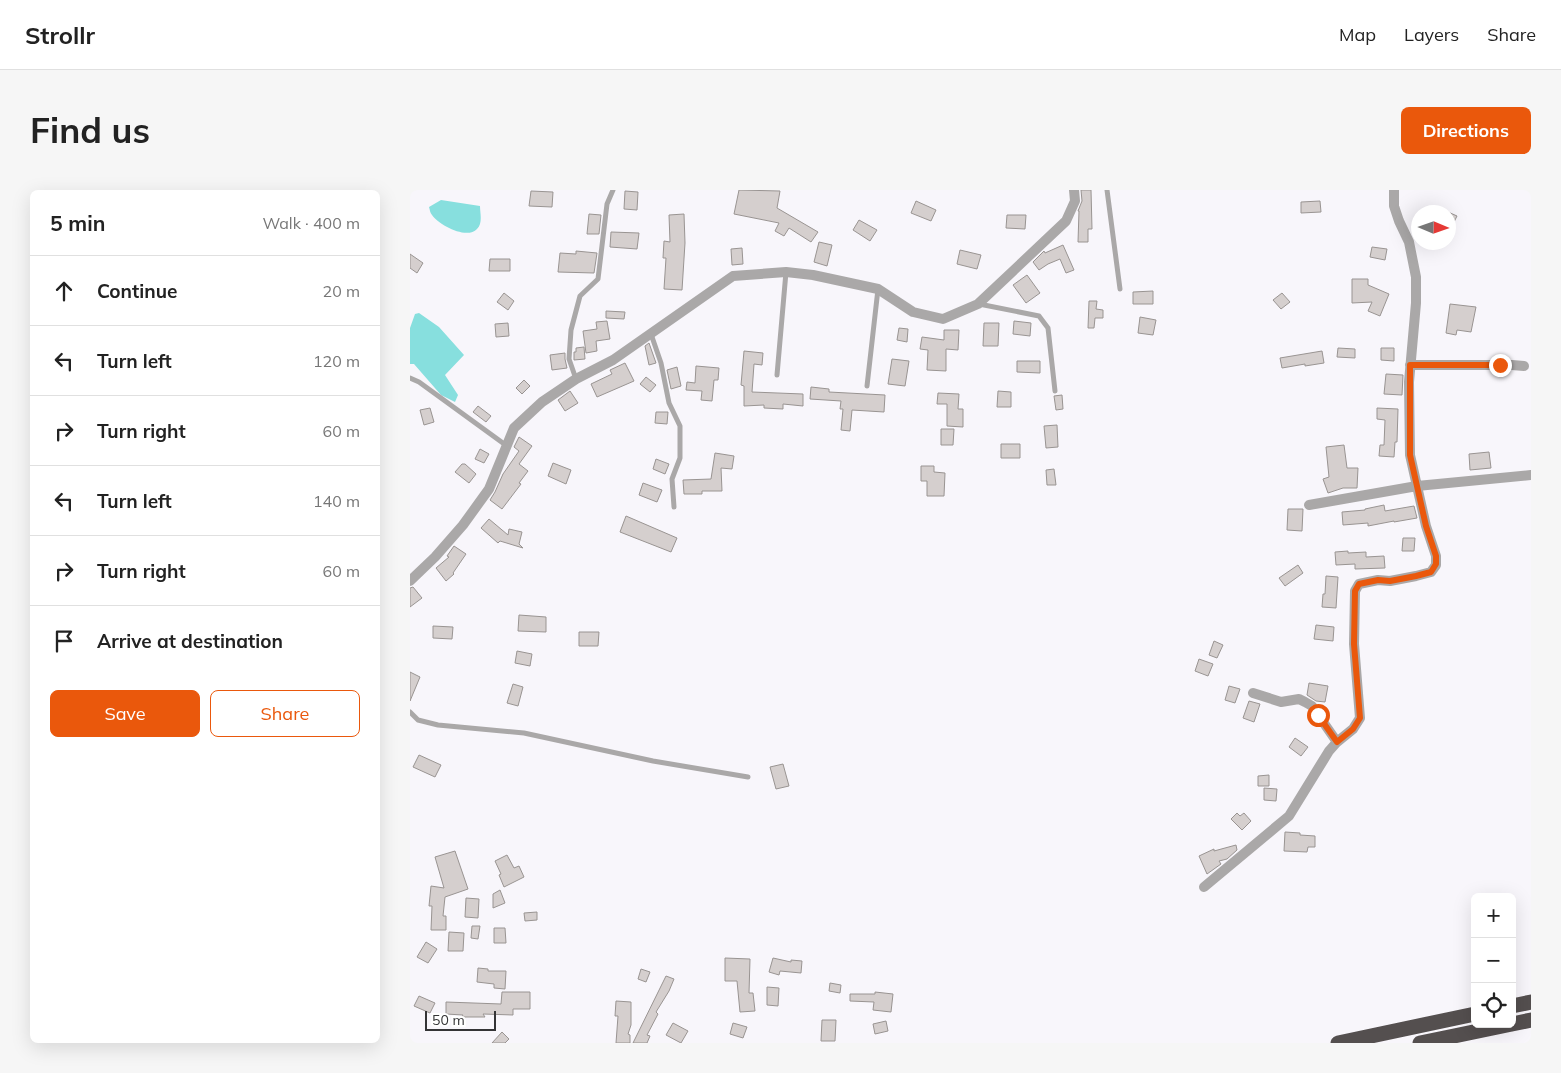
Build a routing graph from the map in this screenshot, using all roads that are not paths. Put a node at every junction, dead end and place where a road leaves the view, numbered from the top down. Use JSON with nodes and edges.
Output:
{"nodes":[{"id":1,"x":612,"y":190,"type":"edge"},
{"id":2,"x":1074,"y":190,"type":"edge"},
{"id":3,"x":1107,"y":190,"type":"edge"},
{"id":4,"x":1394,"y":190,"type":"edge"},
{"id":5,"x":786,"y":272,"type":"junction"},
{"id":6,"x":878,"y":289,"type":"junction"},
{"id":7,"x":1120,"y":289,"type":"dead end"},
{"id":8,"x":978,"y":304,"type":"junction"},
{"id":9,"x":651,"y":334,"type":"junction"},
{"id":10,"x":1410,"y":365,"type":"junction"},
{"id":11,"x":1524,"y":366,"type":"dead end"},
{"id":12,"x":777,"y":375,"type":"dead end"},
{"id":13,"x":410,"y":378,"type":"edge"},
{"id":14,"x":576,"y":379,"type":"junction"},
{"id":15,"x":867,"y":386,"type":"dead end"},
{"id":16,"x":1055,"y":391,"type":"dead end"},
{"id":17,"x":507,"y":446,"type":"junction"},
{"id":18,"x":1531,"y":475,"type":"edge"},
{"id":19,"x":1417,"y":486,"type":"junction"},
{"id":20,"x":1308,"y":505,"type":"dead end"},
{"id":21,"x":674,"y":507,"type":"dead end"},
{"id":22,"x":410,"y":581,"type":"edge"},
{"id":23,"x":1253,"y":693,"type":"dead end"},
{"id":24,"x":410,"y":712,"type":"edge"},
{"id":25,"x":1337,"y":742,"type":"junction"},
{"id":26,"x":748,"y":777,"type":"dead end"},
{"id":27,"x":1204,"y":887,"type":"dead end"},
{"id":28,"x":1531,"y":1002,"type":"edge"},
{"id":29,"x":1516,"y":1005,"type":"edge"},
{"id":30,"x":1471,"y":1015,"type":"edge"},
{"id":31,"x":1531,"y":1020,"type":"edge"},
{"id":32,"x":1516,"y":1023,"type":"edge"},
{"id":33,"x":1493,"y":1028,"type":"edge"},
{"id":34,"x":1338,"y":1043,"type":"edge"},
{"id":35,"x":1420,"y":1043,"type":"edge"}],
"edges":[{"from":1,"to":14,"type":"lane"},
{"from":2,"to":8,"type":"street"},
{"from":3,"to":7,"type":"lane"},
{"from":4,"to":10,"type":"street"},
{"from":5,"to":6,"type":"street"},
{"from":5,"to":9,"type":"street"},
{"from":5,"to":12,"type":"lane"},
{"from":6,"to":8,"type":"street"},
{"from":6,"to":15,"type":"lane"},
{"from":8,"to":16,"type":"lane"},
{"from":9,"to":14,"type":"street"},
{"from":9,"to":21,"type":"lane"},
{"from":10,"to":11,"type":"street"},
{"from":10,"to":19,"type":"street"},
{"from":13,"to":17,"type":"lane"},
{"from":14,"to":17,"type":"street"},
{"from":17,"to":22,"type":"street"},
{"from":18,"to":19,"type":"street"},
{"from":19,"to":20,"type":"street"},
{"from":19,"to":25,"type":"street"},
{"from":23,"to":25,"type":"street"},
{"from":24,"to":26,"type":"lane"},
{"from":25,"to":27,"type":"street"},
{"from":28,"to":29,"type":"highway"},
{"from":30,"to":34,"type":"highway"},
{"from":31,"to":32,"type":"highway"},
{"from":33,"to":35,"type":"highway"}]}
